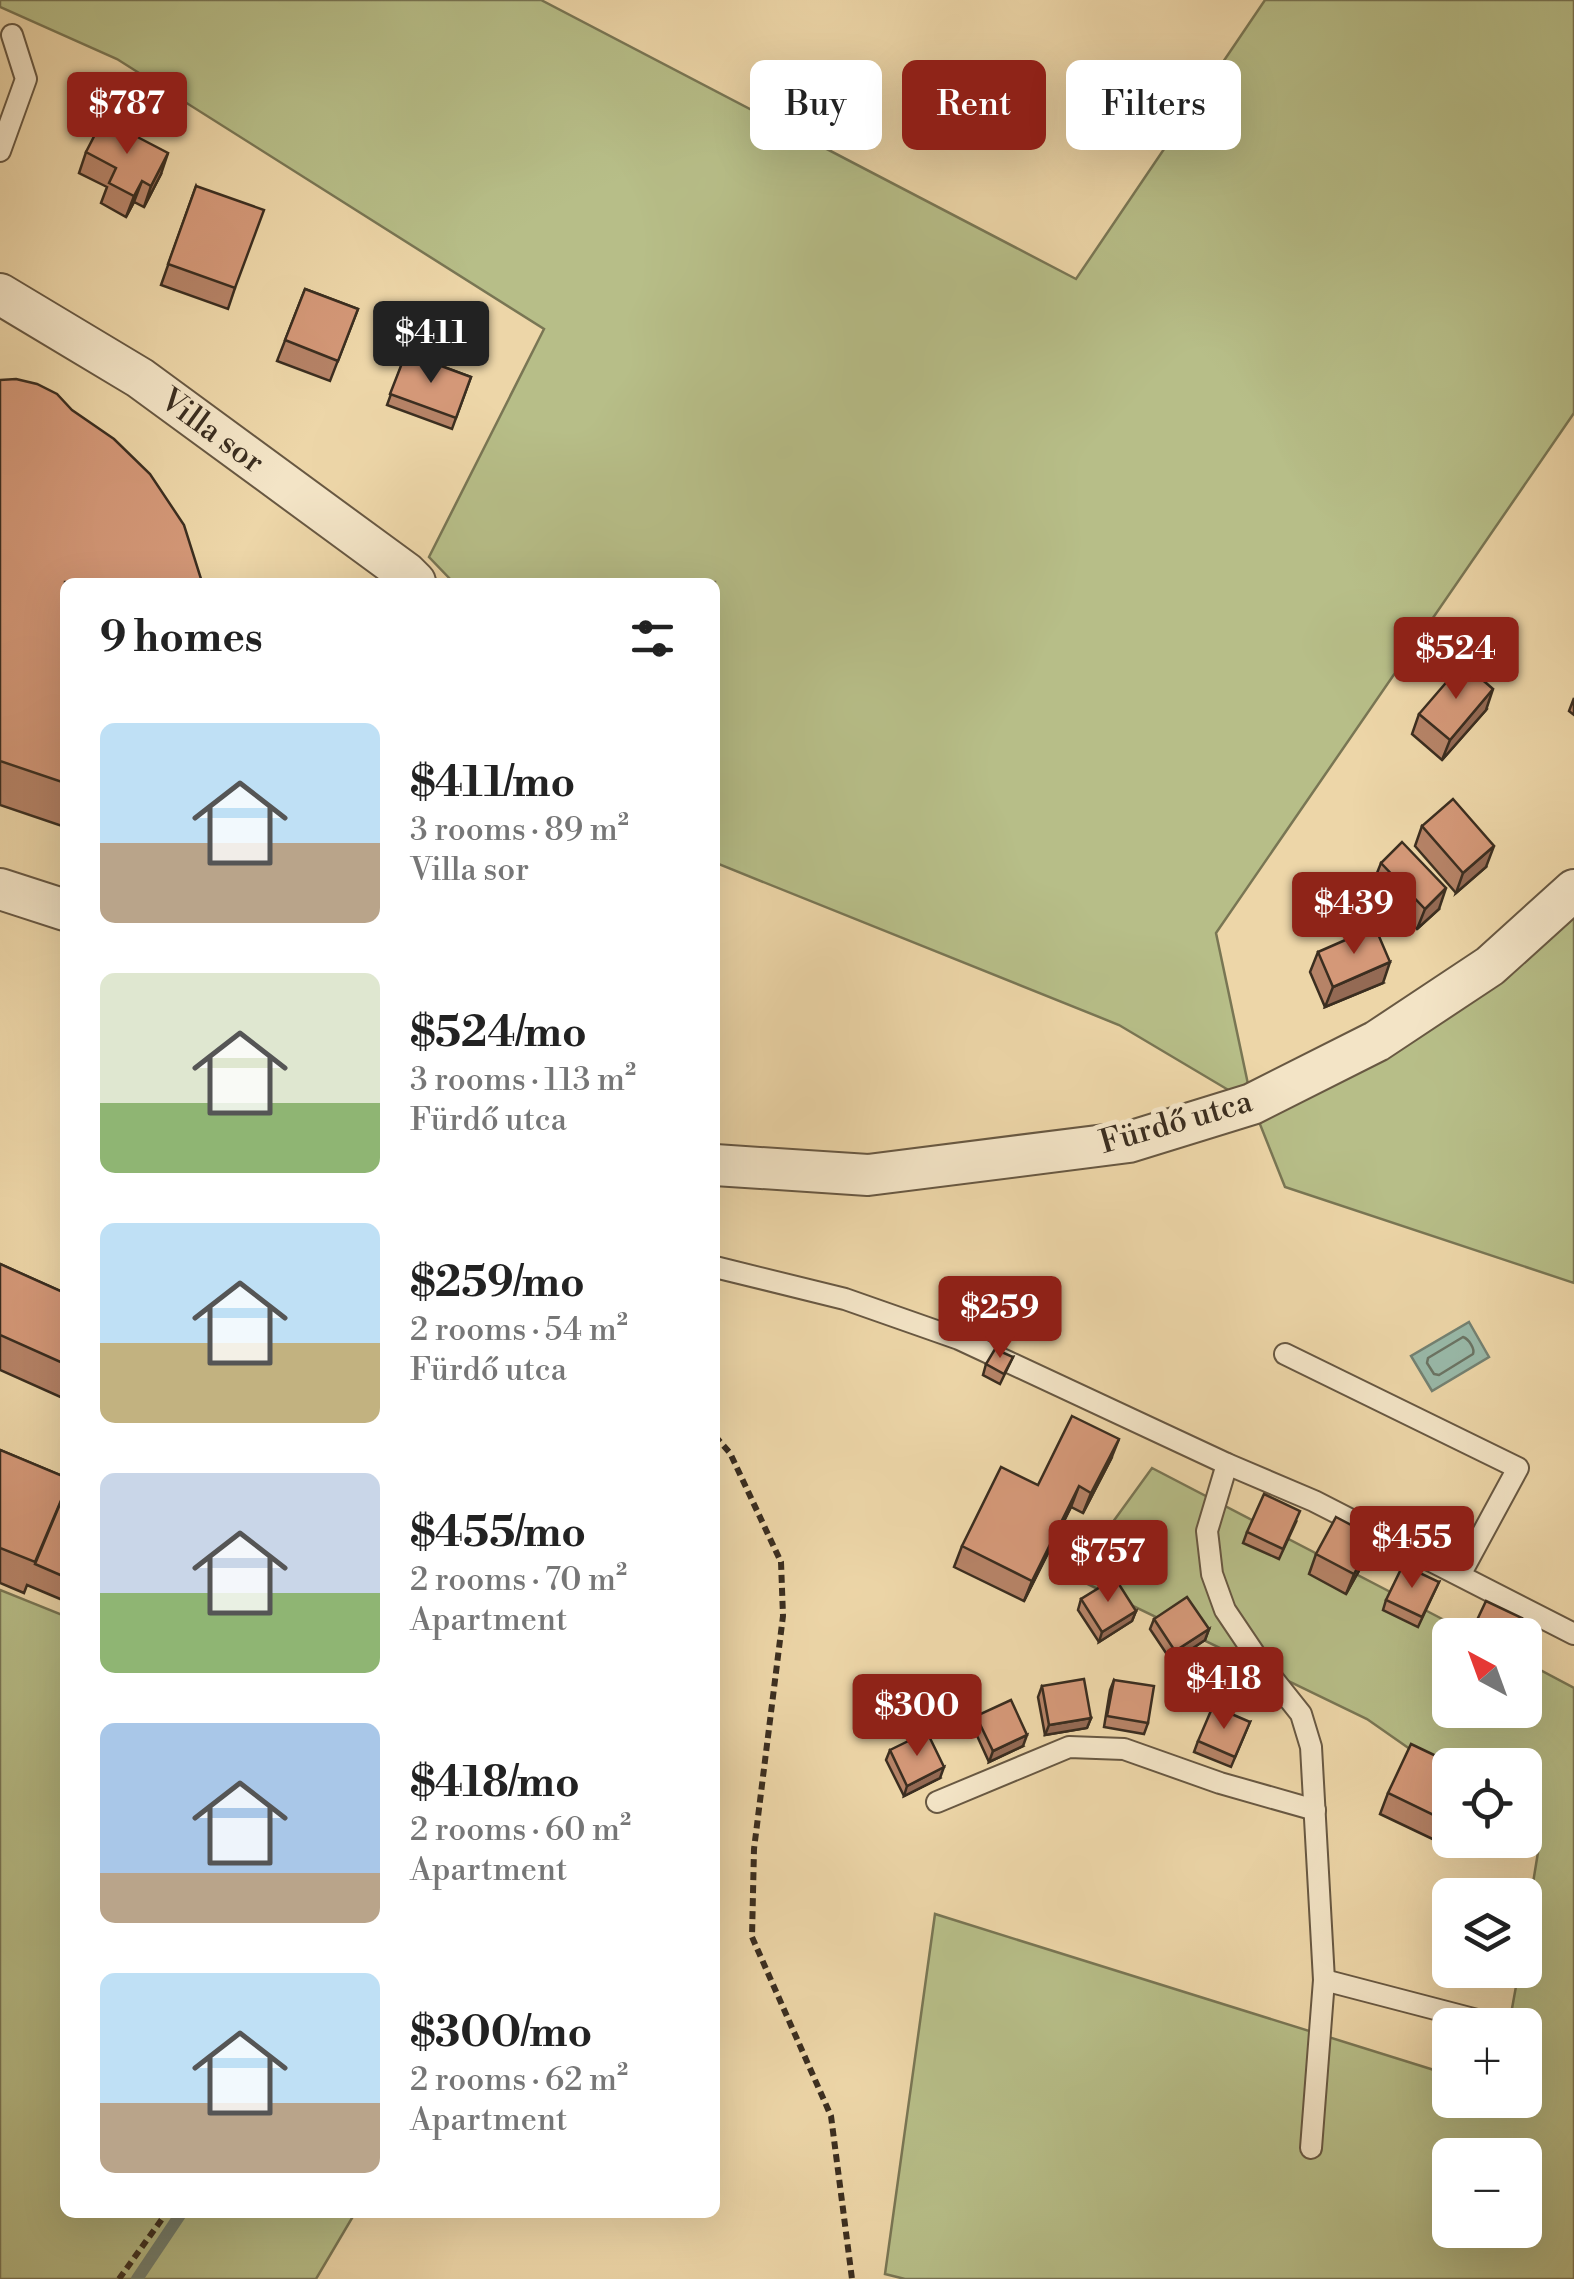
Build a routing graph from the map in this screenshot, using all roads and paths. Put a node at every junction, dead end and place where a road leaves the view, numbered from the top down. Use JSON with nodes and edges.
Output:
{"nodes":[{"id":1,"x":12,"y":35,"type":"dead end"},
{"id":2,"x":0,"y":151,"type":"edge"},
{"id":3,"x":0,"y":294,"type":"edge"},
{"id":4,"x":412,"y":578,"type":"edge"},
{"id":5,"x":0,"y":889,"type":"edge"},
{"id":6,"x":1574,"y":890,"type":"edge"},
{"id":7,"x":60,"y":908,"type":"edge"},
{"id":8,"x":720,"y":1164,"type":"edge"},
{"id":9,"x":720,"y":1267,"type":"edge"},
{"id":10,"x":1285,"y":1354,"type":"dead end"},
{"id":11,"x":720,"y":1442,"type":"edge"},
{"id":12,"x":1227,"y":1464,"type":"junction"},
{"id":13,"x":1460,"y":1576,"type":"junction"},
{"id":14,"x":1574,"y":1634,"type":"edge"},
{"id":15,"x":937,"y":1802,"type":"dead end"},
{"id":16,"x":1314,"y":1810,"type":"junction"},
{"id":17,"x":1324,"y":1980,"type":"junction"},
{"id":18,"x":1432,"y":2008,"type":"edge"},
{"id":19,"x":1311,"y":2148,"type":"dead end"},
{"id":20,"x":163,"y":2218,"type":"edge"},
{"id":21,"x":119,"y":2279,"type":"edge"},
{"id":22,"x":852,"y":2279,"type":"edge"}],
"edges":[{"from":1,"to":2,"type":"lane"},
{"from":3,"to":4,"type":"street","name":"Villa sor"},
{"from":5,"to":7,"type":"street"},
{"from":6,"to":8,"type":"street","name":"Fürdő utca"},
{"from":9,"to":12,"type":"lane"},
{"from":10,"to":13,"type":"lane"},
{"from":11,"to":22,"type":"path"},
{"from":12,"to":13,"type":"lane"},
{"from":12,"to":16,"type":"lane"},
{"from":13,"to":14,"type":"lane"},
{"from":15,"to":16,"type":"lane"},
{"from":16,"to":17,"type":"lane"},
{"from":17,"to":18,"type":"lane"},
{"from":17,"to":19,"type":"lane"},
{"from":20,"to":21,"type":"path"}]}
